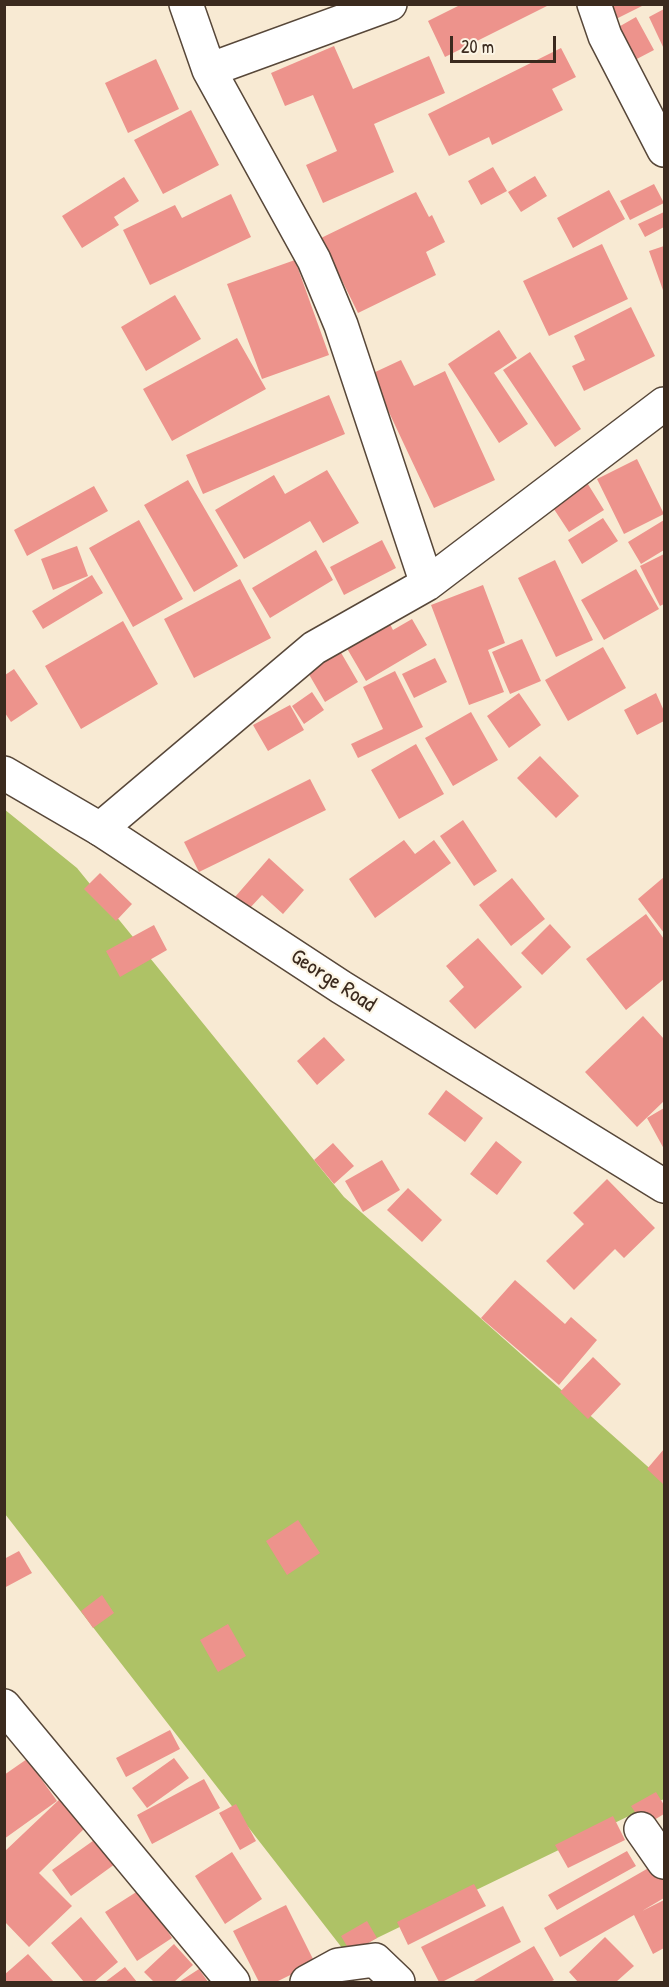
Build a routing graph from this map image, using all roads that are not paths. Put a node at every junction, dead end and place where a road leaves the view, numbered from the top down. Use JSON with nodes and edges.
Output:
{"nodes":[{"id":1,"x":186,"y":4,"type":"edge"},
{"id":2,"x":390,"y":4,"type":"edge"},
{"id":3,"x":594,"y":4,"type":"edge"},
{"id":4,"x":209,"y":70,"type":"junction"},
{"id":5,"x":664,"y":150,"type":"edge"},
{"id":6,"x":664,"y":404,"type":"edge"},
{"id":7,"x":427,"y":584,"type":"junction"},
{"id":8,"x":4,"y":773,"type":"edge"},
{"id":9,"x":100,"y":829,"type":"junction"},
{"id":10,"x":664,"y":1186,"type":"edge"},
{"id":11,"x":4,"y":1706,"type":"edge"},
{"id":12,"x":642,"y":1829,"type":"dead end"},
{"id":13,"x":664,"y":1862,"type":"edge"},
{"id":14,"x":233,"y":1983,"type":"edge"},
{"id":15,"x":307,"y":1983,"type":"edge"},
{"id":16,"x":398,"y":1983,"type":"edge"}],
"edges":[{"from":1,"to":4,"type":"street"},
{"from":2,"to":4,"type":"street"},
{"from":3,"to":5,"type":"street"},
{"from":4,"to":7,"type":"street"},
{"from":6,"to":7,"type":"street"},
{"from":7,"to":9,"type":"street"},
{"from":8,"to":9,"type":"street","name":"George Road"},
{"from":9,"to":10,"type":"street","name":"George Road"},
{"from":11,"to":14,"type":"street"},
{"from":12,"to":13,"type":"street"},
{"from":15,"to":16,"type":"street"}]}
